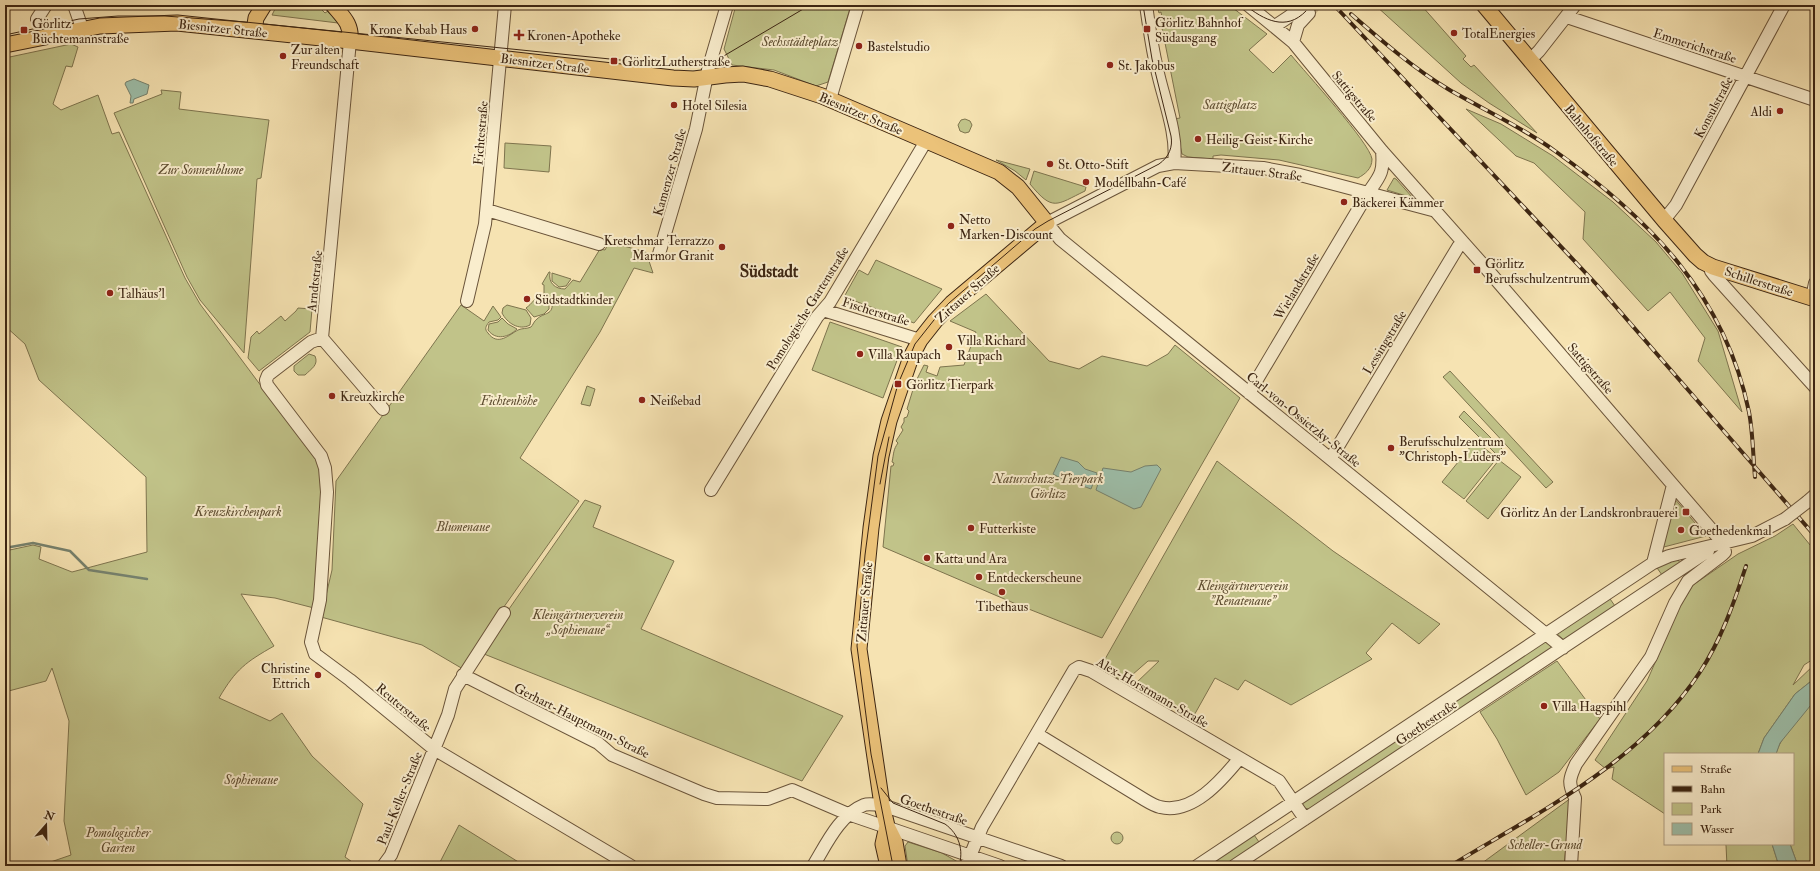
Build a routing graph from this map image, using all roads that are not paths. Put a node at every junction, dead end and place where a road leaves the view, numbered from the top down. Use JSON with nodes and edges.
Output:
{"nodes":[{"id":1,"x":46,"y":5,"type":"edge"},
{"id":2,"x":74,"y":5,"type":"edge"},
{"id":3,"x":264,"y":5,"type":"edge"},
{"id":4,"x":333,"y":5,"type":"edge"},
{"id":5,"x":505,"y":5,"type":"edge"},
{"id":6,"x":727,"y":5,"type":"edge"},
{"id":7,"x":858,"y":5,"type":"edge"},
{"id":8,"x":1146,"y":5,"type":"edge"},
{"id":9,"x":1248,"y":5,"type":"edge"},
{"id":10,"x":1484,"y":5,"type":"edge"},
{"id":11,"x":1575,"y":5,"type":"edge"},
{"id":12,"x":1784,"y":5,"type":"edge"},
{"id":13,"x":1305,"y":9,"type":"edge"},
{"id":14,"x":1567,"y":16,"type":"junction"},
{"id":15,"x":37,"y":19,"type":"dead end"},
{"id":16,"x":1275,"y":26,"type":"junction"},
{"id":17,"x":82,"y":28,"type":"junction"},
{"id":18,"x":254,"y":31,"type":"junction"},
{"id":19,"x":350,"y":40,"type":"junction"},
{"id":20,"x":1293,"y":42,"type":"junction"},
{"id":21,"x":5,"y":45,"type":"edge"},
{"id":22,"x":501,"y":58,"type":"junction"},
{"id":23,"x":1530,"y":60,"type":"junction"},
{"id":24,"x":1745,"y":76,"type":"junction"},
{"id":25,"x":706,"y":77,"type":"junction"},
{"id":26,"x":830,"y":99,"type":"junction"},
{"id":27,"x":1815,"y":100,"type":"edge"},
{"id":28,"x":926,"y":141,"type":"junction"},
{"id":29,"x":1382,"y":151,"type":"junction"},
{"id":30,"x":1174,"y":163,"type":"junction"},
{"id":31,"x":1368,"y":193,"type":"junction"},
{"id":32,"x":487,"y":210,"type":"junction"},
{"id":33,"x":1436,"y":211,"type":"junction"},
{"id":34,"x":1664,"y":220,"type":"junction"},
{"id":35,"x":1047,"y":223,"type":"junction"},
{"id":36,"x":1463,"y":242,"type":"junction"},
{"id":37,"x":599,"y":244,"type":"dead end"},
{"id":38,"x":660,"y":254,"type":"dead end"},
{"id":39,"x":1707,"y":264,"type":"junction"},
{"id":40,"x":1814,"y":293,"type":"edge"},
{"id":41,"x":466,"y":301,"type":"dead end"},
{"id":42,"x":823,"y":310,"type":"junction"},
{"id":43,"x":322,"y":338,"type":"junction"},
{"id":44,"x":920,"y":340,"type":"junction"},
{"id":45,"x":1815,"y":386,"type":"edge"},
{"id":46,"x":1249,"y":393,"type":"junction"},
{"id":47,"x":383,"y":409,"type":"dead end"},
{"id":48,"x":1331,"y":458,"type":"junction"},
{"id":49,"x":1673,"y":485,"type":"junction"},
{"id":50,"x":711,"y":490,"type":"dead end"},
{"id":51,"x":1811,"y":498,"type":"edge"},
{"id":52,"x":1721,"y":544,"type":"junction"},
{"id":53,"x":1653,"y":563,"type":"junction"},
{"id":54,"x":504,"y":613,"type":"dead end"},
{"id":55,"x":1546,"y":634,"type":"junction"},
{"id":56,"x":1563,"y":648,"type":"junction"},
{"id":57,"x":463,"y":675,"type":"junction"},
{"id":58,"x":1037,"y":734,"type":"junction"},
{"id":59,"x":434,"y":749,"type":"junction"},
{"id":60,"x":1239,"y":759,"type":"junction"},
{"id":61,"x":1293,"y":802,"type":"junction"},
{"id":62,"x":882,"y":805,"type":"junction"},
{"id":63,"x":848,"y":814,"type":"junction"},
{"id":64,"x":1305,"y":820,"type":"junction"},
{"id":65,"x":887,"y":826,"type":"junction"},
{"id":66,"x":977,"y":839,"type":"junction"},
{"id":67,"x":968,"y":861,"type":"edge"},
{"id":68,"x":382,"y":866,"type":"edge"},
{"id":69,"x":631,"y":866,"type":"edge"},
{"id":70,"x":813,"y":866,"type":"edge"},
{"id":71,"x":888,"y":866,"type":"edge"},
{"id":72,"x":899,"y":866,"type":"edge"},
{"id":73,"x":1000,"y":866,"type":"edge"},
{"id":74,"x":1061,"y":866,"type":"edge"},
{"id":75,"x":1197,"y":866,"type":"edge"},
{"id":76,"x":1234,"y":866,"type":"edge"},
{"id":77,"x":1571,"y":866,"type":"edge"}],
"edges":[{"from":1,"to":15,"type":"street"},
{"from":2,"to":17,"type":"street"},
{"from":3,"to":18,"type":"main road"},
{"from":4,"to":19,"type":"main road"},
{"from":5,"to":22,"type":"street","name":"Fichtestraße"},
{"from":6,"to":25,"type":"street","name":"Kamenzer Straße"},
{"from":7,"to":26,"type":"street"},
{"from":8,"to":30,"type":"street"},
{"from":9,"to":16,"type":"street","name":"Sattigstraße"},
{"from":10,"to":23,"type":"main road","name":"Bahnhofstraße"},
{"from":11,"to":14,"type":"street"},
{"from":12,"to":24,"type":"street","name":"Konsulstraße"},
{"from":13,"to":16,"type":"street"},
{"from":13,"to":20,"type":"street"},
{"from":14,"to":23,"type":"street"},
{"from":14,"to":24,"type":"street","name":"Emmerichstraße"},
{"from":16,"to":20,"type":"street","name":"Sattigstraße"},
{"from":17,"to":18,"type":"main road","name":"Biesnitzer Straße"},
{"from":17,"to":21,"type":"main road","name":"Biesnitzer Straße"},
{"from":18,"to":19,"type":"main road","name":"Biesnitzer Straße"},
{"from":19,"to":22,"type":"main road","name":"Biesnitzer Straße"},
{"from":19,"to":43,"type":"street","name":"Arndtstraße"},
{"from":20,"to":29,"type":"street","name":"Sattigstraße"},
{"from":22,"to":25,"type":"main road","name":"Biesnitzer Straße"},
{"from":22,"to":32,"type":"street","name":"Fichtestraße"},
{"from":23,"to":34,"type":"main road","name":"Bahnhofstraße"},
{"from":24,"to":27,"type":"street","name":"Emmerichstraße"},
{"from":24,"to":34,"type":"street","name":"Konsulstraße"},
{"from":25,"to":26,"type":"main road","name":"Biesnitzer Straße"},
{"from":25,"to":38,"type":"street","name":"Kamenzer Straße"},
{"from":26,"to":28,"type":"main road","name":"Biesnitzer Straße"},
{"from":28,"to":35,"type":"main road","name":"Biesnitzer Straße"},
{"from":28,"to":42,"type":"street","name":"Pomologische Gartenstraße"},
{"from":29,"to":31,"type":"street"},
{"from":29,"to":33,"type":"street","name":"Sattigstraße"},
{"from":30,"to":31,"type":"street","name":"Zittauer Straße"},
{"from":30,"to":35,"type":"street","name":"Zittauer Straße"},
{"from":31,"to":33,"type":"street"},
{"from":31,"to":46,"type":"street","name":"Wielandstraße"},
{"from":32,"to":37,"type":"street"},
{"from":32,"to":41,"type":"street","name":"Fichtestraße"},
{"from":33,"to":36,"type":"street","name":"Sattigstraße"},
{"from":34,"to":39,"type":"main road","name":"Bahnhofstraße"},
{"from":35,"to":44,"type":"main road","name":"Zittauer Straße"},
{"from":35,"to":46,"type":"street","name":"Carl-von-Ossietzky-Straße"},
{"from":36,"to":48,"type":"street","name":"Lessingstraße"},
{"from":36,"to":49,"type":"street","name":"Sattigstraße"},
{"from":39,"to":40,"type":"main road","name":"Schillerstraße"},
{"from":39,"to":45,"type":"street","name":"Bahnhofstraße"},
{"from":42,"to":44,"type":"street","name":"Fischerstraße"},
{"from":42,"to":50,"type":"street","name":"Pomologische Gartenstraße"},
{"from":43,"to":47,"type":"street"},
{"from":43,"to":59,"type":"street","name":"Reuterstraße"},
{"from":44,"to":62,"type":"main road","name":"Zittauer Straße"},
{"from":46,"to":48,"type":"street","name":"Carl-von-Ossietzky-Straße"},
{"from":48,"to":55,"type":"street","name":"Carl-von-Ossietzky-Straße"},
{"from":49,"to":52,"type":"street","name":"Sattigstraße"},
{"from":49,"to":53,"type":"street"},
{"from":51,"to":52,"type":"street","bridge":true},
{"from":52,"to":53,"type":"street","name":"Goethestraße"},
{"from":52,"to":56,"type":"street","name":"Goethestraße"},
{"from":52,"to":77,"type":"street"},
{"from":53,"to":55,"type":"street","name":"Goethestraße"},
{"from":54,"to":57,"type":"street","name":"Paul-Keller-Straße"},
{"from":55,"to":56,"type":"street"},
{"from":55,"to":61,"type":"street","name":"Goethestraße"},
{"from":56,"to":64,"type":"street","name":"Goethestraße"},
{"from":57,"to":59,"type":"street","name":"Paul-Keller-Straße"},
{"from":57,"to":63,"type":"street","name":"Gerhart-Hauptmann-Straße"},
{"from":58,"to":60,"type":"street"},
{"from":58,"to":60,"type":"street","name":"Alex-Horstmann-Straße"},
{"from":58,"to":66,"type":"street","name":"Alex-Horstmann-Straße"},
{"from":59,"to":68,"type":"street","name":"Paul-Keller-Straße"},
{"from":59,"to":69,"type":"street","name":"Reuterstraße"},
{"from":60,"to":61,"type":"street","name":"Alex-Horstmann-Straße"},
{"from":61,"to":64,"type":"street"},
{"from":61,"to":75,"type":"street","name":"Goethestraße"},
{"from":62,"to":63,"type":"street"},
{"from":62,"to":65,"type":"main road","name":"Zittauer Straße"},
{"from":62,"to":66,"type":"street","name":"Goethestraße"},
{"from":63,"to":65,"type":"street","name":"Gerhart-Hauptmann-Straße"},
{"from":63,"to":70,"type":"street"},
{"from":64,"to":76,"type":"street","name":"Goethestraße"},
{"from":65,"to":67,"type":"street"},
{"from":65,"to":71,"type":"main road","name":"Zittauer Straße"},
{"from":65,"to":72,"type":"main road","name":"Zittauer Straße"},
{"from":66,"to":67,"type":"street","name":"Goethestraße"},
{"from":66,"to":74,"type":"street","name":"Goethestraße"},
{"from":67,"to":73,"type":"street"}]}
